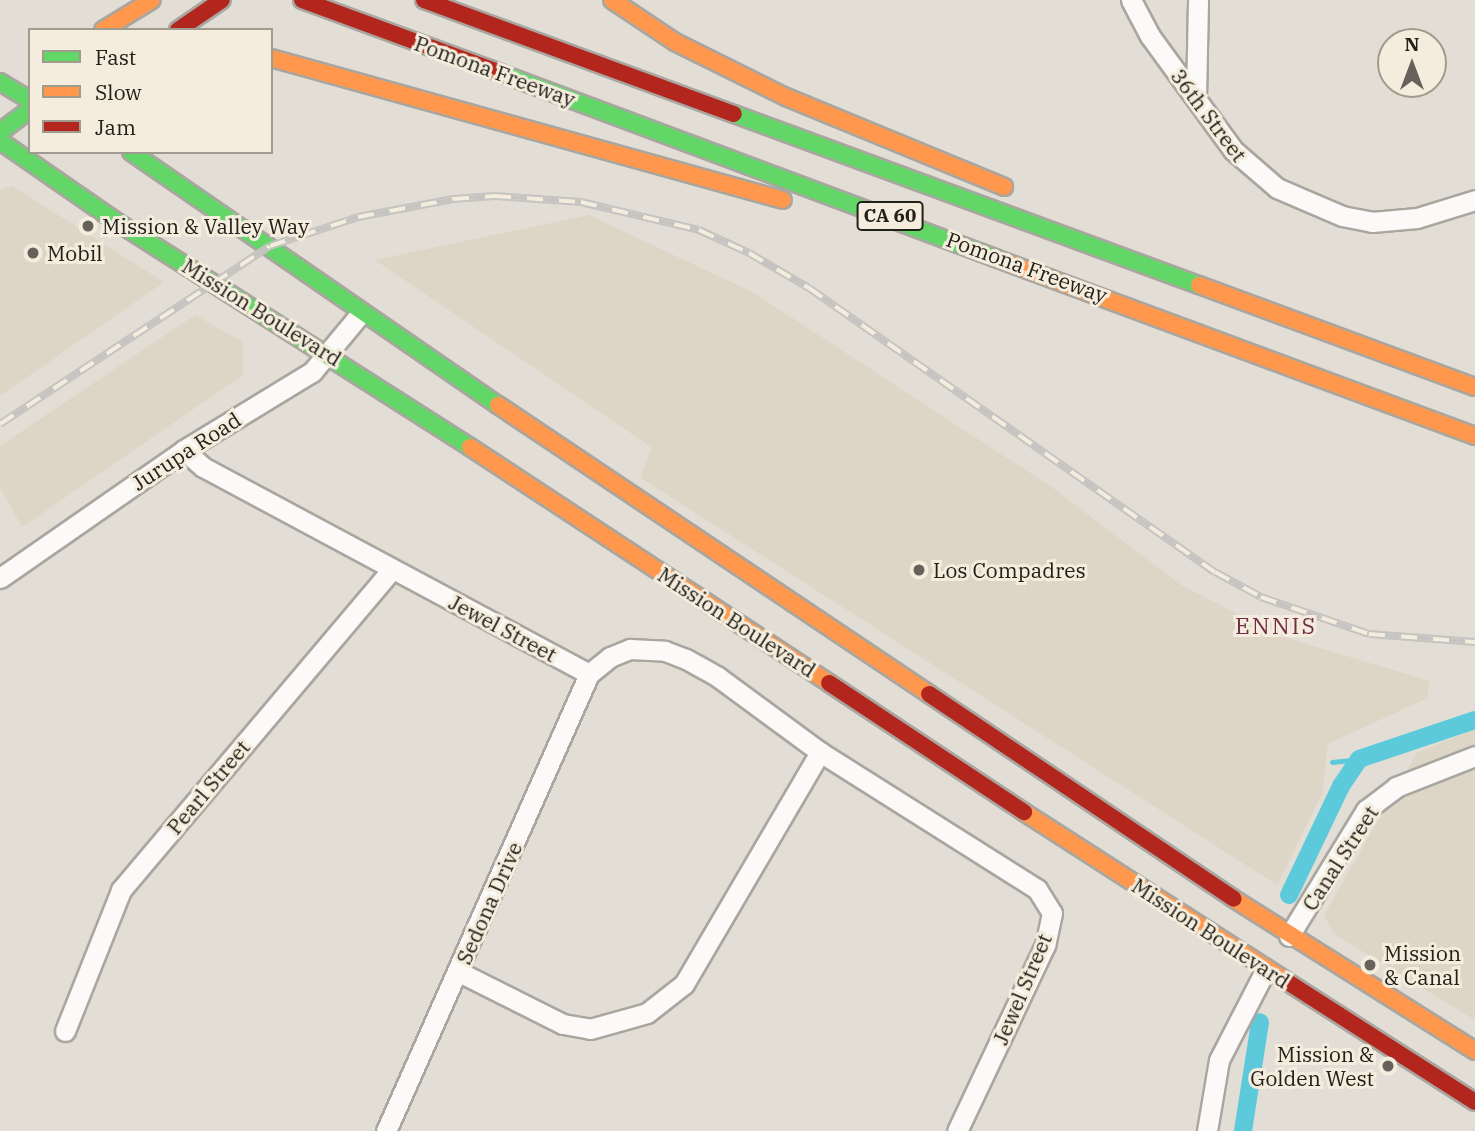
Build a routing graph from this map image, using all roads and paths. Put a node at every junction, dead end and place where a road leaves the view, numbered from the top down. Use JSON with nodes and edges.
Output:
{"nodes":[{"id":1,"x":152,"y":0,"type":"edge"},
{"id":2,"x":222,"y":0,"type":"edge"},
{"id":3,"x":302,"y":0,"type":"edge"},
{"id":4,"x":424,"y":0,"type":"edge"},
{"id":5,"x":612,"y":0,"type":"edge"},
{"id":6,"x":1131,"y":0,"type":"edge"},
{"id":7,"x":1198,"y":0,"type":"edge"},
{"id":8,"x":106,"y":28,"type":"edge"},
{"id":9,"x":181,"y":28,"type":"edge"},
{"id":10,"x":273,"y":59,"type":"edge"},
{"id":11,"x":0,"y":82,"type":"edge"},
{"id":12,"x":1196,"y":97,"type":"junction"},
{"id":13,"x":28,"y":99,"type":"edge"},
{"id":14,"x":28,"y":111,"type":"edge"},
{"id":15,"x":0,"y":132,"type":"edge"},
{"id":16,"x":0,"y":141,"type":"edge"},
{"id":17,"x":134,"y":154,"type":"edge"},
{"id":18,"x":1018,"y":192,"type":"dead end"},
{"id":19,"x":1475,"y":200,"type":"edge"},
{"id":20,"x":1040,"y":208,"type":"dead end"},
{"id":21,"x":1096,"y":246,"type":"junction"},
{"id":22,"x":1065,"y":280,"type":"junction"},
{"id":23,"x":361,"y":313,"type":"junction"},
{"id":24,"x":330,"y":355,"type":"junction"},
{"id":25,"x":1475,"y":387,"type":"edge"},
{"id":26,"x":1475,"y":436,"type":"edge"},
{"id":27,"x":184,"y":450,"type":"junction"},
{"id":28,"x":392,"y":569,"type":"junction"},
{"id":29,"x":0,"y":578,"type":"edge"},
{"id":30,"x":589,"y":674,"type":"junction"},
{"id":31,"x":820,"y":752,"type":"junction"},
{"id":32,"x":1475,"y":756,"type":"edge"},
{"id":33,"x":1278,"y":952,"type":"junction"},
{"id":34,"x":459,"y":972,"type":"junction"},
{"id":35,"x":65,"y":1031,"type":"dead end"},
{"id":36,"x":1475,"y":1051,"type":"edge"},
{"id":37,"x":1475,"y":1102,"type":"edge"},
{"id":38,"x":386,"y":1131,"type":"edge"},
{"id":39,"x":957,"y":1131,"type":"edge"},
{"id":40,"x":1207,"y":1131,"type":"edge"}],
"edges":[{"from":1,"to":8,"type":"main road"},
{"from":2,"to":9,"type":"main road"},
{"from":3,"to":22,"type":"main road","name":"Pomona Freeway","number":"CA 60"},
{"from":4,"to":21,"type":"main road","name":"Pomona Freeway","number":"CA 60"},
{"from":5,"to":18,"type":"main road"},
{"from":6,"to":12,"type":"street","name":"36th Street"},
{"from":7,"to":12,"type":"street"},
{"from":10,"to":22,"type":"main road"},
{"from":11,"to":13,"type":"main road"},
{"from":12,"to":19,"type":"street","name":"36th Street"},
{"from":14,"to":15,"type":"main road"},
{"from":16,"to":24,"type":"main road","name":"Mission Boulevard"},
{"from":17,"to":23,"type":"main road","name":"Mission Boulevard"},
{"from":20,"to":21,"type":"main road"},
{"from":21,"to":25,"type":"main road","name":"Pomona Freeway","number":"CA 60"},
{"from":22,"to":26,"type":"main road","name":"Pomona Freeway","number":"CA 60"},
{"from":23,"to":24,"type":"street","name":"Jurupa Road"},
{"from":23,"to":33,"type":"main road","name":"Mission Boulevard"},
{"from":24,"to":27,"type":"street","name":"Jurupa Road"},
{"from":24,"to":33,"type":"main road","name":"Mission Boulevard"},
{"from":27,"to":28,"type":"street","name":"Jewel Street"},
{"from":27,"to":29,"type":"street","name":"Jurupa Road"},
{"from":28,"to":30,"type":"street","name":"Jewel Street"},
{"from":28,"to":35,"type":"street","name":"Pearl Street"},
{"from":30,"to":31,"type":"street","name":"Jewel Street"},
{"from":30,"to":34,"type":"street","name":"Sedona Drive"},
{"from":31,"to":34,"type":"street"},
{"from":31,"to":39,"type":"street","name":"Jewel Street"},
{"from":32,"to":33,"type":"street","name":"Canal Street"},
{"from":33,"to":36,"type":"main road","name":"Mission Boulevard"},
{"from":33,"to":37,"type":"main road","name":"Mission Boulevard"},
{"from":33,"to":40,"type":"street","name":"Canal Street"},
{"from":34,"to":38,"type":"street","name":"Sedona Drive"}]}
